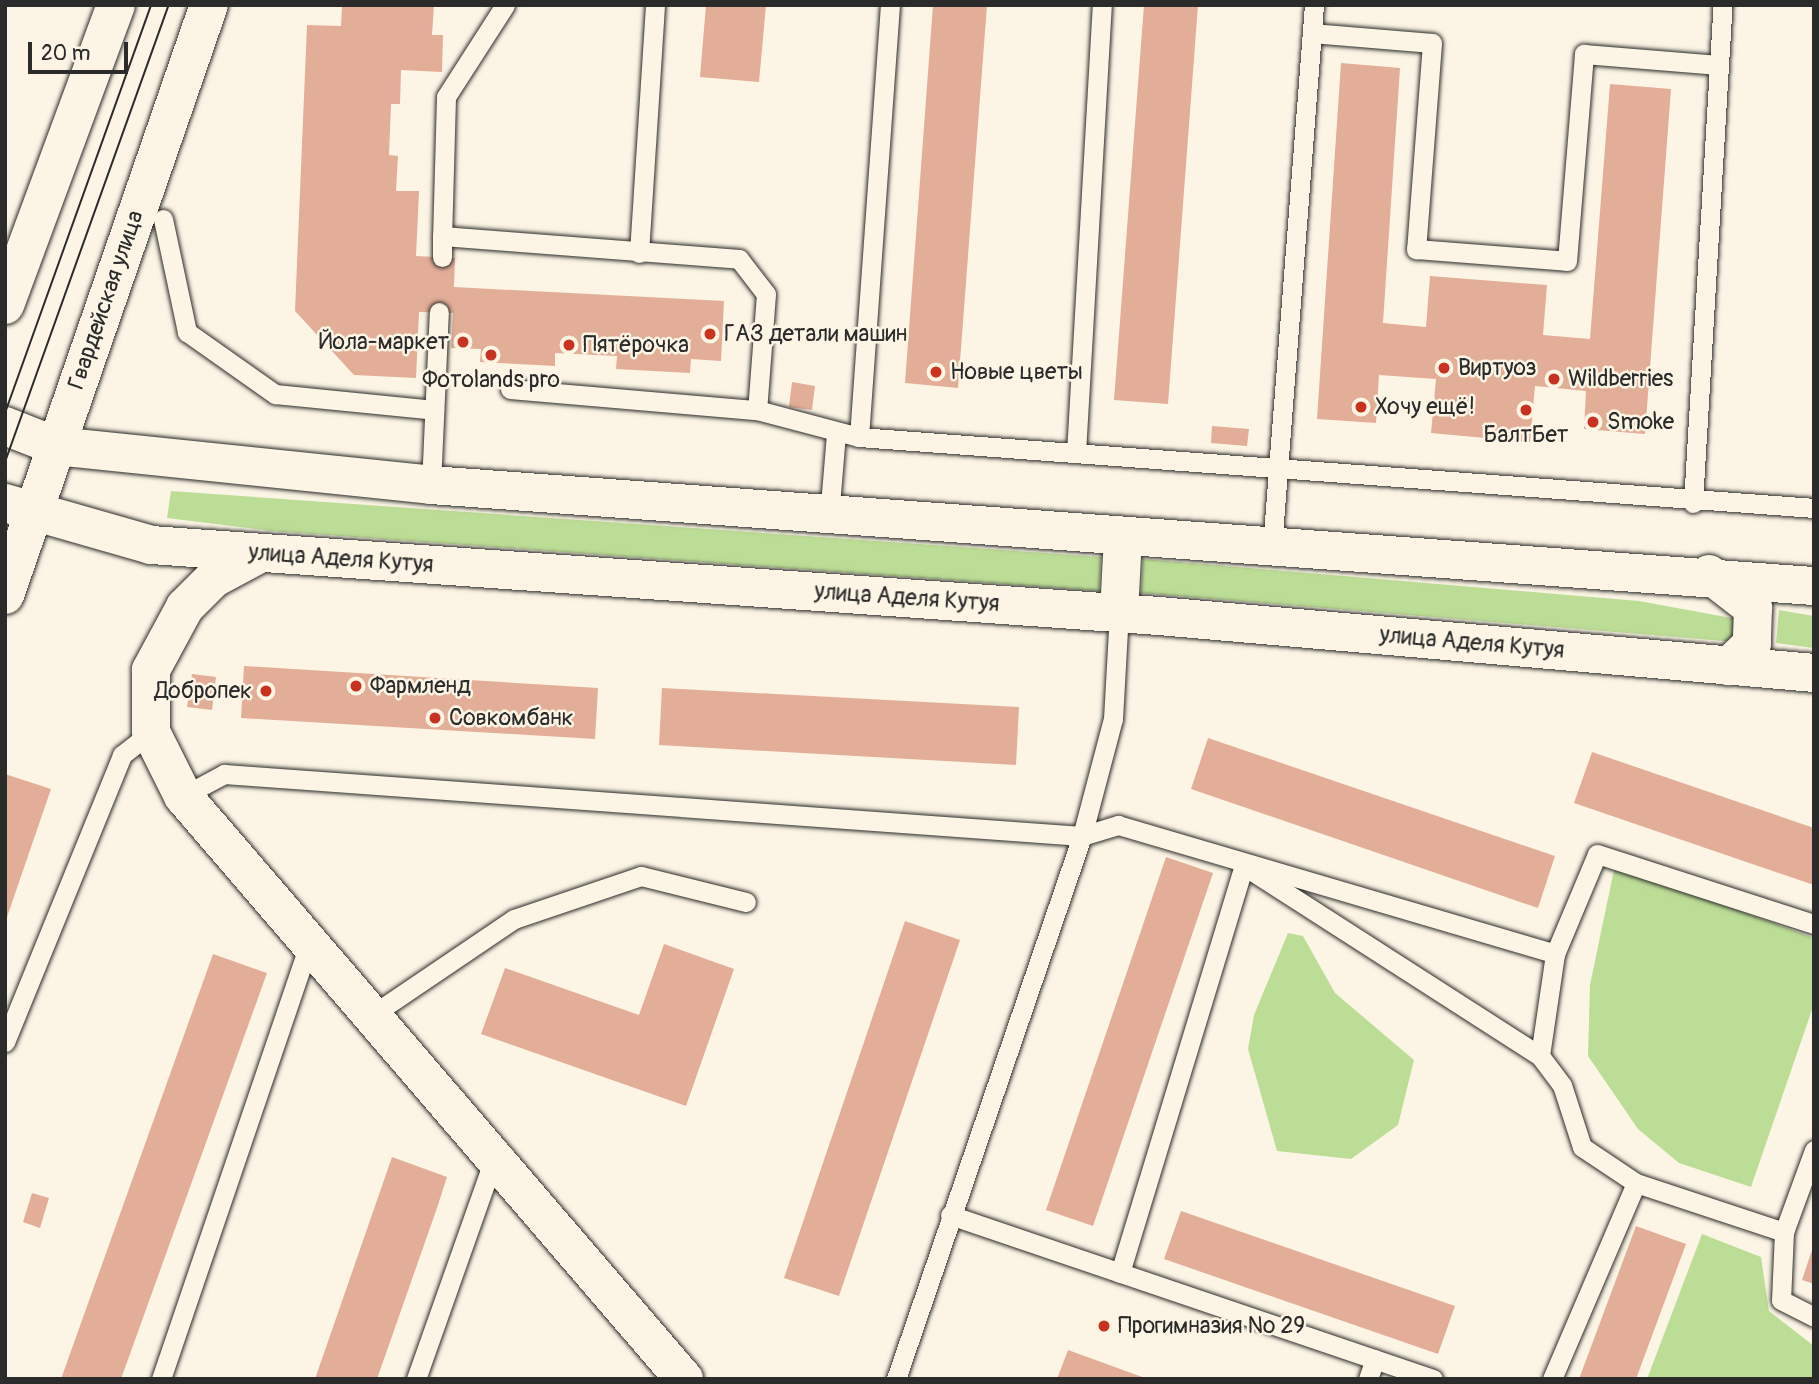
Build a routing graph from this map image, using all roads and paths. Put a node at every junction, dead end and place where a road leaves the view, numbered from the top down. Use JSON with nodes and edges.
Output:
{"nodes":[{"id":1,"x":116,"y":5,"type":"edge"},
{"id":2,"x":209,"y":5,"type":"edge"},
{"id":3,"x":505,"y":5,"type":"edge"},
{"id":4,"x":655,"y":5,"type":"edge"},
{"id":5,"x":890,"y":5,"type":"edge"},
{"id":6,"x":1102,"y":5,"type":"edge"},
{"id":7,"x":1314,"y":5,"type":"edge"},
{"id":8,"x":1723,"y":5,"type":"edge"},
{"id":9,"x":1312,"y":33,"type":"junction"},
{"id":10,"x":1719,"y":65,"type":"junction"},
{"id":11,"x":163,"y":219,"type":"dead end"},
{"id":12,"x":443,"y":236,"type":"junction"},
{"id":13,"x":639,"y":253,"type":"junction"},
{"id":14,"x":442,"y":257,"type":"dead end"},
{"id":15,"x":5,"y":305,"type":"edge"},
{"id":16,"x":439,"y":312,"type":"dead end"},
{"id":17,"x":510,"y":389,"type":"dead end"},
{"id":18,"x":434,"y":410,"type":"junction"},
{"id":19,"x":757,"y":410,"type":"junction"},
{"id":20,"x":5,"y":426,"type":"edge"},
{"id":21,"x":836,"y":434,"type":"junction"},
{"id":22,"x":859,"y":437,"type":"junction"},
{"id":23,"x":56,"y":446,"type":"junction"},
{"id":24,"x":1076,"y":453,"type":"junction"},
{"id":25,"x":1278,"y":465,"type":"junction"},
{"id":26,"x":431,"y":485,"type":"junction"},
{"id":27,"x":1693,"y":503,"type":"junction"},
{"id":28,"x":1814,"y":508,"type":"edge"},
{"id":29,"x":20,"y":509,"type":"edge"},
{"id":30,"x":829,"y":517,"type":"junction"},
{"id":31,"x":1123,"y":537,"type":"junction"},
{"id":32,"x":1272,"y":547,"type":"junction"},
{"id":33,"x":261,"y":553,"type":"junction"},
{"id":34,"x":1709,"y":574,"type":"junction"},
{"id":35,"x":1814,"y":586,"type":"edge"},
{"id":36,"x":5,"y":595,"type":"edge"},
{"id":37,"x":1119,"y":613,"type":"junction"},
{"id":38,"x":1729,"y":666,"type":"junction"},
{"id":39,"x":1814,"y":673,"type":"edge"},
{"id":40,"x":151,"y":732,"type":"junction"},
{"id":41,"x":183,"y":796,"type":"junction"},
{"id":42,"x":1082,"y":835,"type":"junction"},
{"id":43,"x":1244,"y":866,"type":"junction"},
{"id":44,"x":746,"y":902,"type":"dead end"},
{"id":45,"x":1814,"y":924,"type":"edge"},
{"id":46,"x":309,"y":944,"type":"junction"},
{"id":47,"x":1555,"y":954,"type":"junction"},
{"id":48,"x":372,"y":1016,"type":"junction"},
{"id":49,"x":5,"y":1042,"type":"edge"},
{"id":50,"x":1539,"y":1056,"type":"junction"},
{"id":51,"x":1814,"y":1150,"type":"edge"},
{"id":52,"x":496,"y":1154,"type":"junction"},
{"id":53,"x":1636,"y":1183,"type":"junction"},
{"id":54,"x":950,"y":1215,"type":"junction"},
{"id":55,"x":1784,"y":1231,"type":"junction"},
{"id":56,"x":1120,"y":1273,"type":"junction"},
{"id":57,"x":1814,"y":1317,"type":"edge"},
{"id":58,"x":1375,"y":1359,"type":"junction"},
{"id":59,"x":161,"y":1379,"type":"edge"},
{"id":60,"x":416,"y":1379,"type":"edge"},
{"id":61,"x":684,"y":1379,"type":"edge"},
{"id":62,"x":896,"y":1379,"type":"edge"},
{"id":63,"x":1368,"y":1379,"type":"edge"},
{"id":64,"x":1433,"y":1379,"type":"edge"},
{"id":65,"x":1552,"y":1379,"type":"edge"}],
"edges":[{"from":1,"to":15,"type":"main road"},
{"from":2,"to":23,"type":"main road","name":"Гвардейская улица"},
{"from":3,"to":12,"type":"lane"},
{"from":4,"to":13,"type":"lane"},
{"from":5,"to":22,"type":"lane"},
{"from":6,"to":24,"type":"lane"},
{"from":7,"to":9,"type":"lane"},
{"from":8,"to":10,"type":"lane"},
{"from":9,"to":10,"type":"lane"},
{"from":9,"to":25,"type":"lane"},
{"from":10,"to":27,"type":"lane"},
{"from":11,"to":18,"type":"lane"},
{"from":12,"to":13,"type":"lane"},
{"from":12,"to":14,"type":"lane"},
{"from":13,"to":19,"type":"lane"},
{"from":16,"to":18,"type":"lane"},
{"from":17,"to":19,"type":"lane"},
{"from":18,"to":26,"type":"lane"},
{"from":19,"to":21,"type":"lane"},
{"from":20,"to":23,"type":"main road"},
{"from":21,"to":22,"type":"lane"},
{"from":21,"to":30,"type":"lane"},
{"from":22,"to":24,"type":"lane"},
{"from":23,"to":26,"type":"main road"},
{"from":23,"to":29,"type":"main road","name":"Гвардейская улица"},
{"from":24,"to":25,"type":"lane"},
{"from":25,"to":27,"type":"lane"},
{"from":25,"to":32,"type":"lane"},
{"from":26,"to":30,"type":"main road"},
{"from":27,"to":28,"type":"lane"},
{"from":29,"to":33,"type":"main road","name":"улица Аделя Кутуя"},
{"from":29,"to":36,"type":"main road","name":"Гвардейская улица"},
{"from":30,"to":31,"type":"main road"},
{"from":31,"to":32,"type":"main road"},
{"from":31,"to":37,"type":"main road"},
{"from":32,"to":34,"type":"main road"},
{"from":33,"to":37,"type":"main road","name":"улица Аделя Кутуя"},
{"from":33,"to":40,"type":"main road"},
{"from":34,"to":35,"type":"main road"},
{"from":34,"to":38,"type":"main road"},
{"from":37,"to":38,"type":"main road","name":"улица Аделя Кутуя"},
{"from":37,"to":42,"type":"lane"},
{"from":38,"to":39,"type":"main road","name":"улица Аделя Кутуя"},
{"from":40,"to":41,"type":"main road"},
{"from":40,"to":49,"type":"lane"},
{"from":41,"to":42,"type":"lane"},
{"from":41,"to":46,"type":"main road"},
{"from":42,"to":43,"type":"lane"},
{"from":42,"to":54,"type":"lane"},
{"from":43,"to":47,"type":"lane"},
{"from":43,"to":50,"type":"lane"},
{"from":43,"to":56,"type":"lane"},
{"from":44,"to":48,"type":"lane"},
{"from":45,"to":47,"type":"lane"},
{"from":46,"to":48,"type":"main road"},
{"from":46,"to":59,"type":"lane"},
{"from":47,"to":50,"type":"lane"},
{"from":48,"to":52,"type":"main road"},
{"from":50,"to":53,"type":"lane"},
{"from":51,"to":55,"type":"lane"},
{"from":52,"to":60,"type":"lane"},
{"from":52,"to":61,"type":"main road"},
{"from":53,"to":55,"type":"lane"},
{"from":53,"to":65,"type":"lane"},
{"from":54,"to":56,"type":"lane"},
{"from":54,"to":62,"type":"lane"},
{"from":55,"to":57,"type":"lane"},
{"from":56,"to":58,"type":"lane"},
{"from":58,"to":63,"type":"lane"},
{"from":58,"to":64,"type":"lane"}]}
